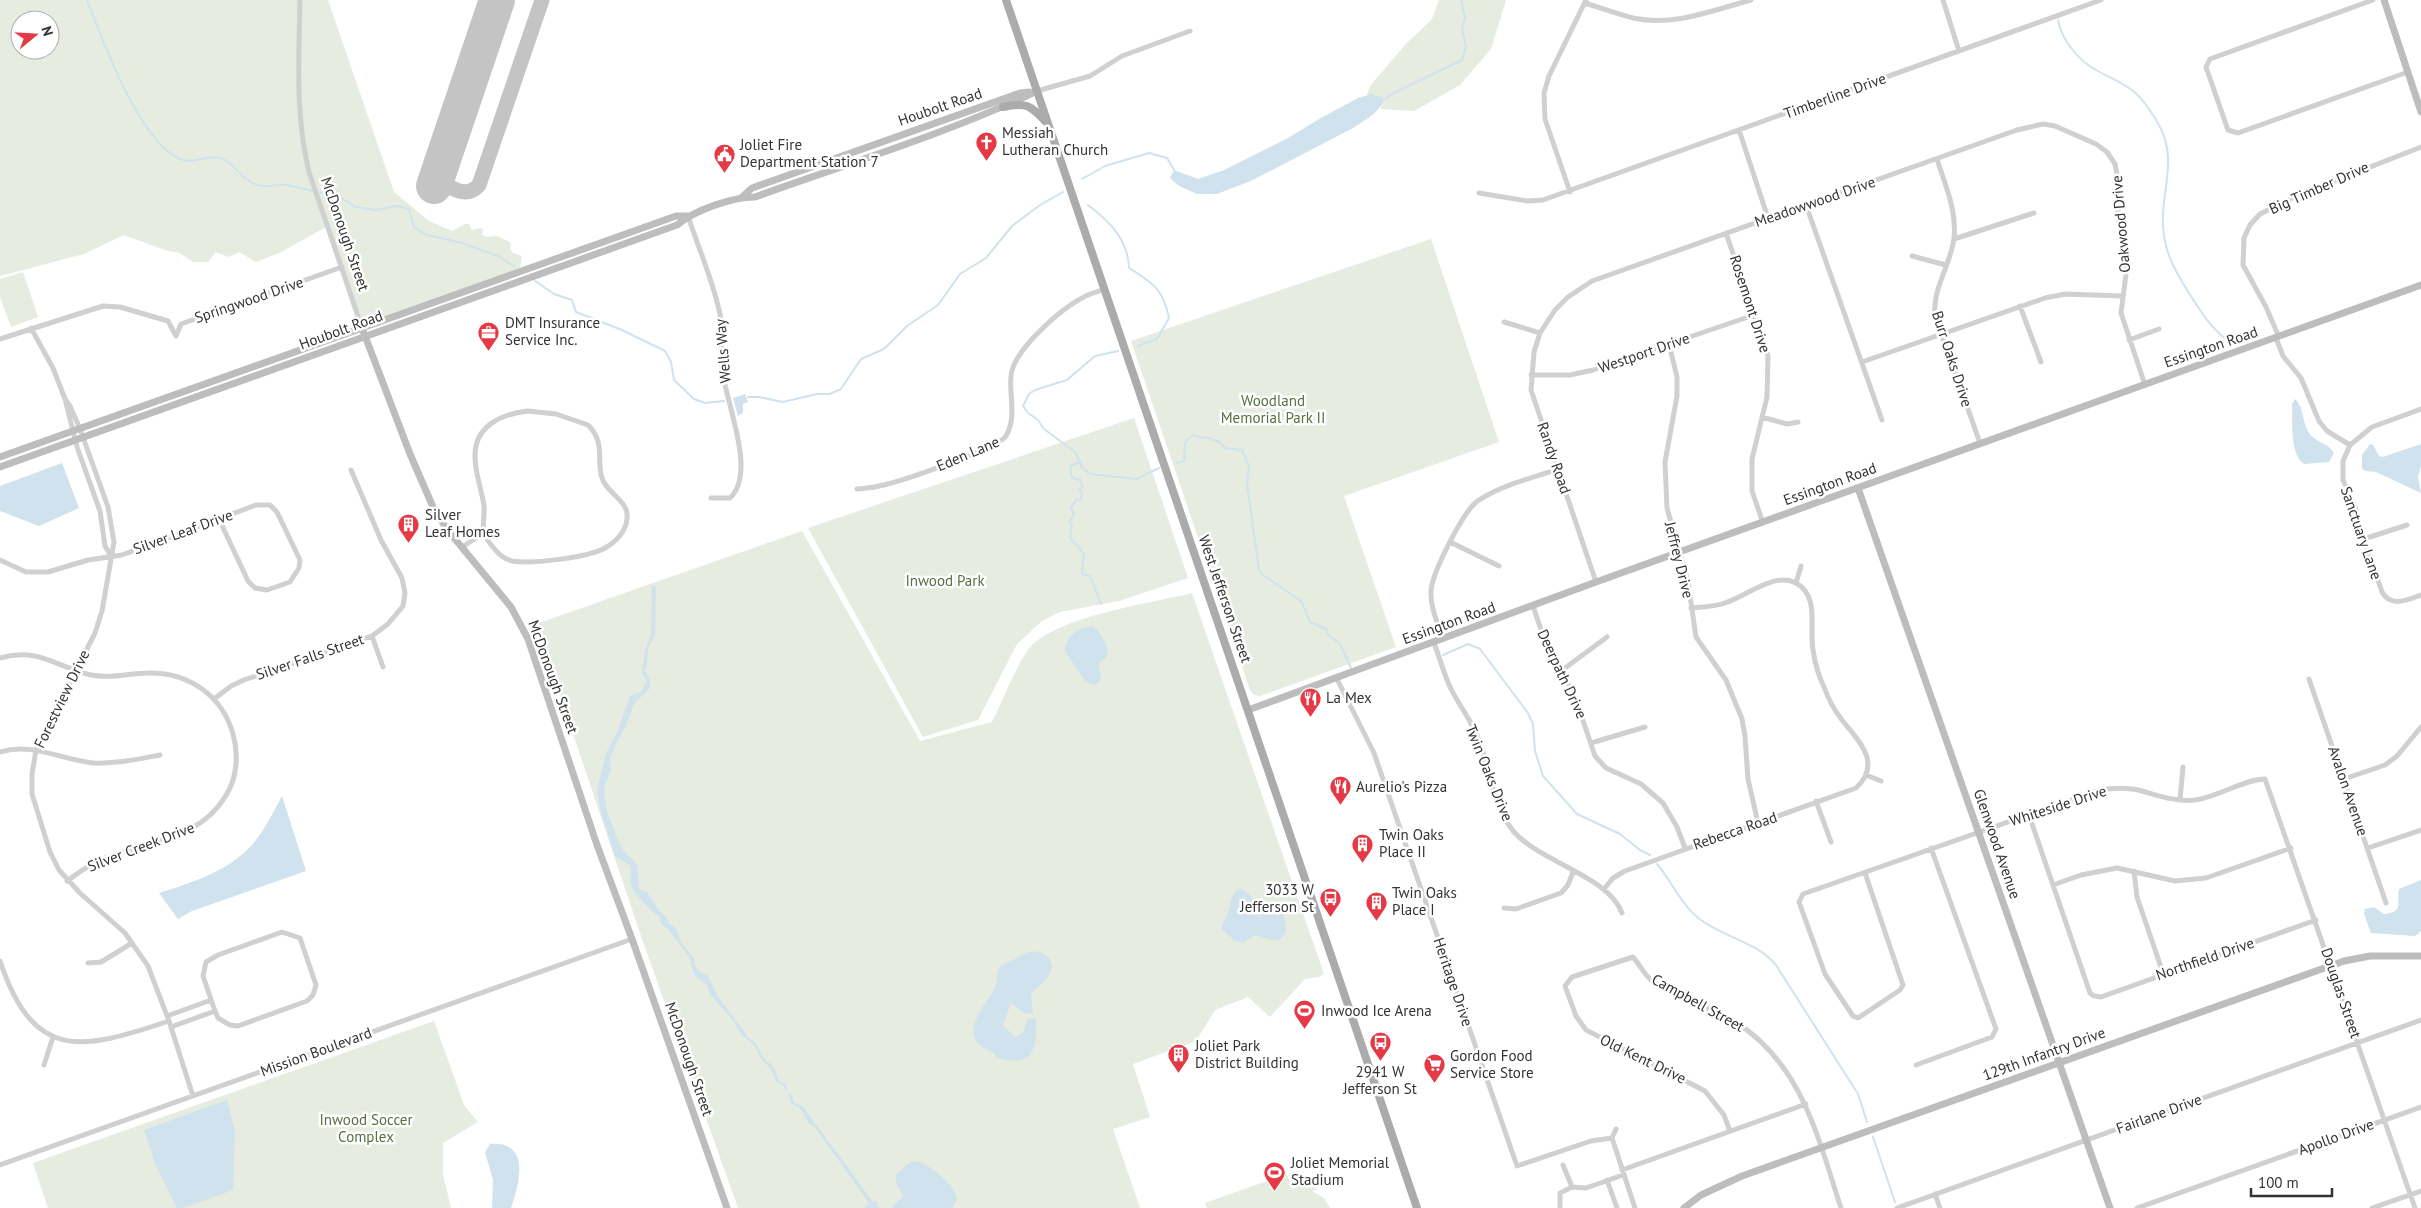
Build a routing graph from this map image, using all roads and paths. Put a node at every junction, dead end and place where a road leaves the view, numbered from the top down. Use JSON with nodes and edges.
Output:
{"nodes":[{"id":1,"x":300,"y":0,"type":"edge"},
{"id":2,"x":1006,"y":0,"type":"edge"},
{"id":3,"x":1726,"y":0,"type":"edge"},
{"id":4,"x":1751,"y":0,"type":"edge"},
{"id":5,"x":1943,"y":0,"type":"edge"},
{"id":6,"x":2101,"y":0,"type":"edge"},
{"id":7,"x":2373,"y":0,"type":"edge"},
{"id":8,"x":2384,"y":0,"type":"edge"},
{"id":9,"x":1585,"y":2,"type":"edge"},
{"id":10,"x":1727,"y":6,"type":"junction"},
{"id":11,"x":1190,"y":31,"type":"dead end"},
{"id":12,"x":1959,"y":51,"type":"junction"},
{"id":13,"x":2408,"y":72,"type":"junction"},
{"id":14,"x":1037,"y":91,"type":"junction"},
{"id":15,"x":1003,"y":107,"type":"junction"},
{"id":16,"x":2421,"y":112,"type":"edge"},
{"id":17,"x":1049,"y":126,"type":"junction"},
{"id":18,"x":1739,"y":130,"type":"junction"},
{"id":19,"x":2421,"y":147,"type":"edge"},
{"id":20,"x":2107,"y":152,"type":"joint"},
{"id":21,"x":1936,"y":159,"type":"junction"},
{"id":22,"x":1570,"y":192,"type":"junction"},
{"id":23,"x":1480,"y":193,"type":"dead end"},
{"id":24,"x":742,"y":197,"type":"junction"},
{"id":25,"x":1806,"y":205,"type":"junction"},
{"id":26,"x":2034,"y":213,"type":"dead end"},
{"id":27,"x":688,"y":216,"type":"junction"},
{"id":28,"x":1768,"y":218,"type":"junction"},
{"id":29,"x":1726,"y":233,"type":"junction"},
{"id":30,"x":1954,"y":239,"type":"junction"},
{"id":31,"x":1912,"y":256,"type":"dead end"},
{"id":32,"x":1946,"y":265,"type":"junction"},
{"id":33,"x":342,"y":267,"type":"junction"},
{"id":34,"x":2421,"y":285,"type":"edge"},
{"id":35,"x":1106,"y":289,"type":"junction"},
{"id":36,"x":2122,"y":296,"type":"junction"},
{"id":37,"x":2020,"y":306,"type":"junction"},
{"id":38,"x":1754,"y":315,"type":"junction"},
{"id":39,"x":1504,"y":322,"type":"dead end"},
{"id":40,"x":31,"y":328,"type":"junction"},
{"id":41,"x":362,"y":328,"type":"junction"},
{"id":42,"x":2159,"y":329,"type":"dead end"},
{"id":43,"x":1540,"y":332,"type":"junction"},
{"id":44,"x":1941,"y":335,"type":"junction"},
{"id":45,"x":365,"y":336,"type":"junction"},
{"id":46,"x":2277,"y":338,"type":"junction"},
{"id":47,"x":0,"y":339,"type":"edge"},
{"id":48,"x":2129,"y":340,"type":"junction"},
{"id":49,"x":1669,"y":344,"type":"junction"},
{"id":50,"x":1862,"y":362,"type":"junction"},
{"id":51,"x":2040,"y":362,"type":"dead end"},
{"id":52,"x":1531,"y":375,"type":"junction"},
{"id":53,"x":2145,"y":385,"type":"junction"},
{"id":54,"x":65,"y":399,"type":"junction"},
{"id":55,"x":2421,"y":409,"type":"edge"},
{"id":56,"x":1762,"y":417,"type":"junction"},
{"id":57,"x":1882,"y":420,"type":"dead end"},
{"id":58,"x":1798,"y":422,"type":"dead end"},
{"id":59,"x":80,"y":429,"type":"junction"},
{"id":60,"x":72,"y":432,"type":"junction"},
{"id":61,"x":83,"y":437,"type":"junction"},
{"id":62,"x":75,"y":440,"type":"junction"},
{"id":63,"x":1980,"y":443,"type":"junction"},
{"id":64,"x":2350,"y":445,"type":"junction"},
{"id":65,"x":0,"y":458,"type":"edge"},
{"id":66,"x":0,"y":467,"type":"edge"},
{"id":67,"x":1558,"y":469,"type":"junction"},
{"id":68,"x":352,"y":470,"type":"dead end"},
{"id":69,"x":1858,"y":488,"type":"junction"},
{"id":70,"x":857,"y":489,"type":"dead end"},
{"id":71,"x":711,"y":498,"type":"dead end"},
{"id":72,"x":219,"y":519,"type":"junction"},
{"id":73,"x":1763,"y":523,"type":"junction"},
{"id":74,"x":2407,"y":525,"type":"dead end"},
{"id":75,"x":484,"y":533,"type":"junction"},
{"id":76,"x":2364,"y":539,"type":"junction"},
{"id":77,"x":1450,"y":542,"type":"junction"},
{"id":78,"x":462,"y":547,"type":"junction"},
{"id":79,"x":1679,"y":552,"type":"junction"},
{"id":80,"x":111,"y":556,"type":"junction"},
{"id":81,"x":0,"y":560,"type":"edge"},
{"id":82,"x":1499,"y":566,"type":"dead end"},
{"id":83,"x":1801,"y":566,"type":"dead end"},
{"id":84,"x":1596,"y":582,"type":"junction"},
{"id":85,"x":1796,"y":583,"type":"junction"},
{"id":86,"x":2421,"y":595,"type":"edge"},
{"id":87,"x":1533,"y":606,"type":"junction"},
{"id":88,"x":1691,"y":608,"type":"junction"},
{"id":89,"x":372,"y":636,"type":"junction"},
{"id":90,"x":1607,"y":637,"type":"dead end"},
{"id":91,"x":1444,"y":639,"type":"junction"},
{"id":92,"x":1434,"y":643,"type":"junction"},
{"id":93,"x":0,"y":658,"type":"edge"},
{"id":94,"x":383,"y":667,"type":"dead end"},
{"id":95,"x":76,"y":670,"type":"junction"},
{"id":96,"x":1561,"y":671,"type":"junction"},
{"id":97,"x":1337,"y":679,"type":"junction"},
{"id":98,"x":2308,"y":679,"type":"dead end"},
{"id":99,"x":214,"y":699,"type":"junction"},
{"id":100,"x":1248,"y":710,"type":"junction"},
{"id":101,"x":1645,"y":727,"type":"dead end"},
{"id":102,"x":2421,"y":727,"type":"edge"},
{"id":103,"x":1591,"y":743,"type":"junction"},
{"id":104,"x":36,"y":750,"type":"junction"},
{"id":105,"x":0,"y":752,"type":"edge"},
{"id":106,"x":160,"y":755,"type":"dead end"},
{"id":107,"x":2183,"y":767,"type":"dead end"},
{"id":108,"x":1866,"y":775,"type":"junction"},
{"id":109,"x":2266,"y":779,"type":"joint"},
{"id":110,"x":2344,"y":779,"type":"junction"},
{"id":111,"x":1881,"y":781,"type":"dead end"},
{"id":112,"x":2180,"y":800,"type":"junction"},
{"id":113,"x":1816,"y":801,"type":"junction"},
{"id":114,"x":2029,"y":815,"type":"junction"},
{"id":115,"x":1758,"y":824,"type":"junction"},
{"id":116,"x":2421,"y":830,"type":"edge"},
{"id":117,"x":1978,"y":831,"type":"junction"},
{"id":118,"x":1831,"y":842,"type":"dead end"},
{"id":119,"x":1685,"y":848,"type":"junction"},
{"id":120,"x":1931,"y":848,"type":"junction"},
{"id":121,"x":2291,"y":848,"type":"junction"},
{"id":122,"x":2368,"y":848,"type":"junction"},
{"id":123,"x":2134,"y":871,"type":"junction"},
{"id":124,"x":1573,"y":872,"type":"junction"},
{"id":125,"x":1864,"y":873,"type":"junction"},
{"id":126,"x":68,"y":881,"type":"junction"},
{"id":127,"x":2053,"y":885,"type":"junction"},
{"id":128,"x":1604,"y":889,"type":"junction"},
{"id":129,"x":2386,"y":903,"type":"dead end"},
{"id":130,"x":1504,"y":908,"type":"dead end"},
{"id":131,"x":1622,"y":913,"type":"dead end"},
{"id":132,"x":2316,"y":920,"type":"junction"},
{"id":133,"x":632,"y":939,"type":"junction"},
{"id":134,"x":132,"y":943,"type":"junction"},
{"id":135,"x":2421,"y":956,"type":"edge"},
{"id":136,"x":1633,"y":957,"type":"joint"},
{"id":137,"x":0,"y":961,"type":"edge"},
{"id":138,"x":88,"y":963,"type":"dead end"},
{"id":139,"x":2331,"y":966,"type":"junction"},
{"id":140,"x":2163,"y":974,"type":"junction"},
{"id":141,"x":212,"y":1003,"type":"junction"},
{"id":142,"x":215,"y":1011,"type":"junction"},
{"id":143,"x":2421,"y":1020,"type":"edge"},
{"id":144,"x":169,"y":1021,"type":"junction"},
{"id":145,"x":53,"y":1037,"type":"junction"},
{"id":146,"x":2358,"y":1042,"type":"junction"},
{"id":147,"x":2058,"y":1063,"type":"junction"},
{"id":148,"x":44,"y":1065,"type":"dead end"},
{"id":149,"x":1916,"y":1065,"type":"dead end"},
{"id":150,"x":193,"y":1096,"type":"junction"},
{"id":151,"x":1806,"y":1104,"type":"junction"},
{"id":152,"x":2421,"y":1107,"type":"edge"},
{"id":153,"x":2383,"y":1120,"type":"junction"},
{"id":154,"x":1616,"y":1129,"type":"dead end"},
{"id":155,"x":1730,"y":1131,"type":"junction"},
{"id":156,"x":1612,"y":1138,"type":"junction"},
{"id":157,"x":2086,"y":1140,"type":"junction"},
{"id":158,"x":1821,"y":1148,"type":"junction"},
{"id":159,"x":0,"y":1164,"type":"edge"},
{"id":160,"x":1564,"y":1165,"type":"dead end"},
{"id":161,"x":1622,"y":1172,"type":"junction"},
{"id":162,"x":1607,"y":1180,"type":"junction"},
{"id":163,"x":1572,"y":1187,"type":"junction"},
{"id":164,"x":2421,"y":1191,"type":"edge"},
{"id":165,"x":1935,"y":1194,"type":"junction"},
{"id":166,"x":2410,"y":1195,"type":"junction"},
{"id":167,"x":727,"y":1208,"type":"edge"},
{"id":168,"x":1417,"y":1208,"type":"edge"},
{"id":169,"x":1560,"y":1208,"type":"edge"},
{"id":170,"x":1617,"y":1208,"type":"edge"},
{"id":171,"x":1635,"y":1208,"type":"edge"},
{"id":172,"x":1684,"y":1208,"type":"edge"},
{"id":173,"x":1841,"y":1208,"type":"edge"},
{"id":174,"x":1897,"y":1208,"type":"edge"},
{"id":175,"x":1940,"y":1208,"type":"edge"},
{"id":176,"x":2110,"y":1208,"type":"edge"},
{"id":177,"x":2137,"y":1208,"type":"edge"},
{"id":178,"x":2372,"y":1208,"type":"edge"},
{"id":179,"x":2415,"y":1208,"type":"edge"}],
"edges":[{"from":1,"to":33,"type":"street","name":"McDonough Street"},
{"from":2,"to":14,"type":"main road","name":"West Jefferson Street"},
{"from":3,"to":10,"type":"street"},
{"from":4,"to":10,"type":"street"},
{"from":5,"to":12,"type":"street"},
{"from":6,"to":12,"type":"street","name":"Timberline Drive"},
{"from":7,"to":13,"type":"street"},
{"from":8,"to":13,"type":"main road"},
{"from":9,"to":10,"type":"street"},
{"from":9,"to":22,"type":"street"},
{"from":11,"to":14,"type":"street","name":"Houbolt Road"},
{"from":12,"to":18,"type":"street","name":"Timberline Drive"},
{"from":13,"to":16,"type":"main road"},
{"from":14,"to":15,"type":"main road","name":"Houbolt Road"},
{"from":14,"to":17,"type":"main road","name":"West Jefferson Street"},
{"from":14,"to":24,"type":"main road","name":"Houbolt Road"},
{"from":15,"to":17,"type":"main road"},
{"from":15,"to":24,"type":"main road","name":"Houbolt Road"},
{"from":17,"to":35,"type":"main road","name":"West Jefferson Street"},
{"from":18,"to":22,"type":"street","name":"Timberline Drive"},
{"from":18,"to":28,"type":"street"},
{"from":19,"to":46,"type":"street","name":"Big Timber Drive"},
{"from":20,"to":21,"type":"street","name":"Meadowwood Drive"},
{"from":20,"to":36,"type":"street","name":"Oakwood Drive"},
{"from":21,"to":25,"type":"street","name":"Meadowwood Drive"},
{"from":21,"to":30,"type":"street","name":"Burr Oaks Drive"},
{"from":22,"to":23,"type":"street","name":"Timberline Drive"},
{"from":24,"to":27,"type":"main road","name":"Houbolt Road"},
{"from":25,"to":28,"type":"street","name":"Meadowwood Drive"},
{"from":25,"to":50,"type":"street"},
{"from":26,"to":30,"type":"street"},
{"from":27,"to":41,"type":"main road","name":"Houbolt Road"},
{"from":27,"to":45,"type":"main road","name":"Houbolt Road"},
{"from":27,"to":71,"type":"street","name":"Wells Way"},
{"from":28,"to":29,"type":"street","name":"Meadowwood Drive"},
{"from":29,"to":38,"type":"street","name":"Rosemont Drive"},
{"from":29,"to":43,"type":"street","name":"Meadowwood Drive"},
{"from":30,"to":32,"type":"street","name":"Burr Oaks Drive"},
{"from":31,"to":32,"type":"street"},
{"from":32,"to":44,"type":"street","name":"Burr Oaks Drive"},
{"from":33,"to":40,"type":"street","name":"Springwood Drive"},
{"from":33,"to":41,"type":"street","name":"McDonough Street"},
{"from":34,"to":46,"type":"main road","name":"Essington Road"},
{"from":35,"to":70,"type":"street","name":"Eden Lane"},
{"from":35,"to":100,"type":"main road","name":"West Jefferson Street"},
{"from":36,"to":37,"type":"street"},
{"from":36,"to":48,"type":"street","name":"Oakwood Drive"},
{"from":37,"to":44,"type":"street"},
{"from":37,"to":51,"type":"street"},
{"from":38,"to":49,"type":"street","name":"Westport Drive"},
{"from":38,"to":56,"type":"street","name":"Rosemont Drive"},
{"from":39,"to":43,"type":"street"},
{"from":40,"to":47,"type":"street","name":"Springwood Drive"},
{"from":40,"to":54,"type":"street","name":"Forestview Drive"},
{"from":41,"to":45,"type":"main road","name":"McDonough Street"},
{"from":41,"to":59,"type":"main road","name":"Houbolt Road"},
{"from":42,"to":48,"type":"street"},
{"from":43,"to":52,"type":"street","name":"Randy Road"},
{"from":44,"to":50,"type":"street"},
{"from":44,"to":63,"type":"street","name":"Burr Oaks Drive"},
{"from":45,"to":61,"type":"main road","name":"Houbolt Road"},
{"from":45,"to":78,"type":"main road","name":"McDonough Street"},
{"from":46,"to":53,"type":"main road","name":"Essington Road"},
{"from":46,"to":64,"type":"street"},
{"from":48,"to":53,"type":"street","name":"Oakwood Drive"},
{"from":49,"to":52,"type":"street","name":"Westport Drive"},
{"from":49,"to":79,"type":"street","name":"Jeffrey Drive"},
{"from":50,"to":57,"type":"street"},
{"from":52,"to":67,"type":"street","name":"Randy Road"},
{"from":53,"to":63,"type":"main road","name":"Essington Road"},
{"from":54,"to":59,"type":"street","name":"Forestview Drive"},
{"from":54,"to":60,"type":"street","name":"Forestview Drive"},
{"from":55,"to":64,"type":"street"},
{"from":56,"to":58,"type":"street"},
{"from":56,"to":73,"type":"street","name":"Rosemont Drive"},
{"from":59,"to":60,"type":"main road","name":"Houbolt Road"},
{"from":59,"to":61,"type":"street","name":"Forestview Drive"},
{"from":60,"to":62,"type":"street","name":"Forestview Drive"},
{"from":60,"to":65,"type":"main road","name":"Houbolt Road"},
{"from":61,"to":62,"type":"main road","name":"Houbolt Road"},
{"from":61,"to":80,"type":"street","name":"Forestview Drive"},
{"from":62,"to":66,"type":"main road","name":"Houbolt Road"},
{"from":62,"to":80,"type":"street","name":"Forestview Drive"},
{"from":63,"to":69,"type":"main road","name":"Essington Road"},
{"from":64,"to":76,"type":"street","name":"Sanctuary Lane"},
{"from":67,"to":77,"type":"street"},
{"from":67,"to":84,"type":"street","name":"Randy Road"},
{"from":68,"to":89,"type":"street","name":"Silver Falls Street"},
{"from":69,"to":73,"type":"main road","name":"Essington Road"},
{"from":69,"to":117,"type":"main road","name":"Glenwood Avenue"},
{"from":72,"to":72,"type":"street","name":"Silver Leaf Drive"},
{"from":72,"to":80,"type":"street","name":"Silver Leaf Drive"},
{"from":73,"to":79,"type":"main road","name":"Essington Road"},
{"from":74,"to":76,"type":"street"},
{"from":75,"to":75,"type":"street"},
{"from":75,"to":78,"type":"street"},
{"from":76,"to":86,"type":"street","name":"Sanctuary Lane"},
{"from":77,"to":82,"type":"street"},
{"from":77,"to":91,"type":"street"},
{"from":78,"to":133,"type":"main road","name":"McDonough Street"},
{"from":79,"to":84,"type":"main road","name":"Essington Road"},
{"from":79,"to":88,"type":"street","name":"Jeffrey Drive"},
{"from":80,"to":81,"type":"street","name":"Silver Leaf Drive"},
{"from":80,"to":95,"type":"street","name":"Forestview Drive"},
{"from":83,"to":85,"type":"street"},
{"from":84,"to":87,"type":"main road","name":"Essington Road"},
{"from":85,"to":88,"type":"street"},
{"from":85,"to":108,"type":"street"},
{"from":87,"to":91,"type":"main road","name":"Essington Road"},
{"from":87,"to":96,"type":"street","name":"Deerpath Drive"},
{"from":88,"to":115,"type":"street","name":"Jeffrey Drive"},
{"from":89,"to":94,"type":"street"},
{"from":89,"to":99,"type":"street","name":"Silver Falls Street"},
{"from":90,"to":96,"type":"street"},
{"from":91,"to":92,"type":"main road","name":"Essington Road"},
{"from":92,"to":97,"type":"main road","name":"Essington Road"},
{"from":92,"to":124,"type":"street","name":"Twin Oaks Drive"},
{"from":93,"to":95,"type":"street","name":"Silver Creek Drive"},
{"from":95,"to":99,"type":"street","name":"Silver Creek Drive"},
{"from":95,"to":104,"type":"street","name":"Forestview Drive"},
{"from":96,"to":103,"type":"street","name":"Deerpath Drive"},
{"from":97,"to":100,"type":"main road","name":"Essington Road"},
{"from":97,"to":156,"type":"street","name":"Heritage Drive"},
{"from":98,"to":110,"type":"street","name":"Avalon Avenue"},
{"from":99,"to":126,"type":"street","name":"Silver Creek Drive"},
{"from":100,"to":168,"type":"main road","name":"West Jefferson Street"},
{"from":101,"to":103,"type":"street"},
{"from":102,"to":110,"type":"street"},
{"from":103,"to":119,"type":"street","name":"Deerpath Drive"},
{"from":104,"to":105,"type":"street"},
{"from":104,"to":106,"type":"street"},
{"from":104,"to":126,"type":"street","name":"Forestview Drive"},
{"from":107,"to":112,"type":"street"},
{"from":108,"to":111,"type":"street"},
{"from":108,"to":113,"type":"street","name":"Rebecca Road"},
{"from":109,"to":112,"type":"street","name":"Whiteside Drive"},
{"from":109,"to":121,"type":"street","name":"Douglas Street"},
{"from":110,"to":122,"type":"street","name":"Avalon Avenue"},
{"from":112,"to":114,"type":"street","name":"Whiteside Drive"},
{"from":113,"to":115,"type":"street","name":"Rebecca Road"},
{"from":113,"to":118,"type":"street"},
{"from":114,"to":117,"type":"street","name":"Whiteside Drive"},
{"from":114,"to":127,"type":"street"},
{"from":115,"to":119,"type":"street","name":"Rebecca Road"},
{"from":116,"to":122,"type":"street"},
{"from":117,"to":120,"type":"street","name":"Whiteside Drive"},
{"from":117,"to":147,"type":"main road","name":"Glenwood Avenue"},
{"from":119,"to":128,"type":"street","name":"Rebecca Road"},
{"from":120,"to":125,"type":"street","name":"Whiteside Drive"},
{"from":120,"to":149,"type":"street"},
{"from":121,"to":123,"type":"street"},
{"from":121,"to":132,"type":"street","name":"Douglas Street"},
{"from":122,"to":129,"type":"street","name":"Avalon Avenue"},
{"from":123,"to":127,"type":"street"},
{"from":123,"to":140,"type":"street"},
{"from":124,"to":128,"type":"street","name":"Twin Oaks Drive"},
{"from":124,"to":130,"type":"street"},
{"from":125,"to":125,"type":"street","name":"Whiteside Drive"},
{"from":126,"to":134,"type":"street","name":"Forestview Drive"},
{"from":127,"to":140,"type":"street","name":"Northfield Drive"},
{"from":128,"to":131,"type":"street","name":"Twin Oaks Drive"},
{"from":132,"to":139,"type":"street","name":"Douglas Street"},
{"from":132,"to":140,"type":"street","name":"Northfield Drive"},
{"from":133,"to":150,"type":"street","name":"Mission Boulevard"},
{"from":133,"to":167,"type":"main road","name":"McDonough Street"},
{"from":134,"to":138,"type":"street"},
{"from":134,"to":144,"type":"street","name":"Forestview Drive"},
{"from":135,"to":139,"type":"main road","name":"129th Infantry Drive"},
{"from":136,"to":151,"type":"street","name":"Campbell Street"},
{"from":136,"to":155,"type":"street","name":"Old Kent Drive"},
{"from":137,"to":145,"type":"street"},
{"from":139,"to":146,"type":"street","name":"Douglas Street"},
{"from":139,"to":147,"type":"main road","name":"129th Infantry Drive"},
{"from":141,"to":142,"type":"street"},
{"from":141,"to":142,"type":"street"},
{"from":141,"to":144,"type":"street"},
{"from":142,"to":144,"type":"street"},
{"from":143,"to":146,"type":"street","name":"Fairlane Drive"},
{"from":144,"to":145,"type":"street"},
{"from":144,"to":150,"type":"street","name":"Forestview Drive"},
{"from":145,"to":148,"type":"street"},
{"from":146,"to":153,"type":"street","name":"Douglas Street"},
{"from":146,"to":157,"type":"street","name":"Fairlane Drive"},
{"from":147,"to":157,"type":"main road","name":"Glenwood Avenue"},
{"from":147,"to":158,"type":"main road","name":"129th Infantry Drive"},
{"from":150,"to":159,"type":"street","name":"Mission Boulevard"},
{"from":151,"to":155,"type":"street"},
{"from":151,"to":158,"type":"street","name":"Campbell Street"},
{"from":152,"to":153,"type":"street","name":"Apollo Drive"},
{"from":153,"to":166,"type":"street","name":"Douglas Street"},
{"from":153,"to":177,"type":"street","name":"Apollo Drive"},
{"from":154,"to":156,"type":"street"},
{"from":155,"to":161,"type":"street"},
{"from":156,"to":161,"type":"street"},
{"from":157,"to":165,"type":"street","name":"Fairlane Drive"},
{"from":157,"to":176,"type":"main road","name":"Glenwood Avenue"},
{"from":158,"to":172,"type":"main road","name":"129th Infantry Drive"},
{"from":158,"to":173,"type":"street","name":"Campbell Street"},
{"from":160,"to":163,"type":"street"},
{"from":161,"to":162,"type":"street"},
{"from":161,"to":171,"type":"street"},
{"from":162,"to":163,"type":"street"},
{"from":162,"to":170,"type":"street"},
{"from":163,"to":169,"type":"street"},
{"from":164,"to":166,"type":"street"},
{"from":165,"to":174,"type":"street","name":"Fairlane Drive"},
{"from":165,"to":175,"type":"street"},
{"from":166,"to":178,"type":"street"},
{"from":166,"to":179,"type":"street","name":"Douglas Street"}]}
